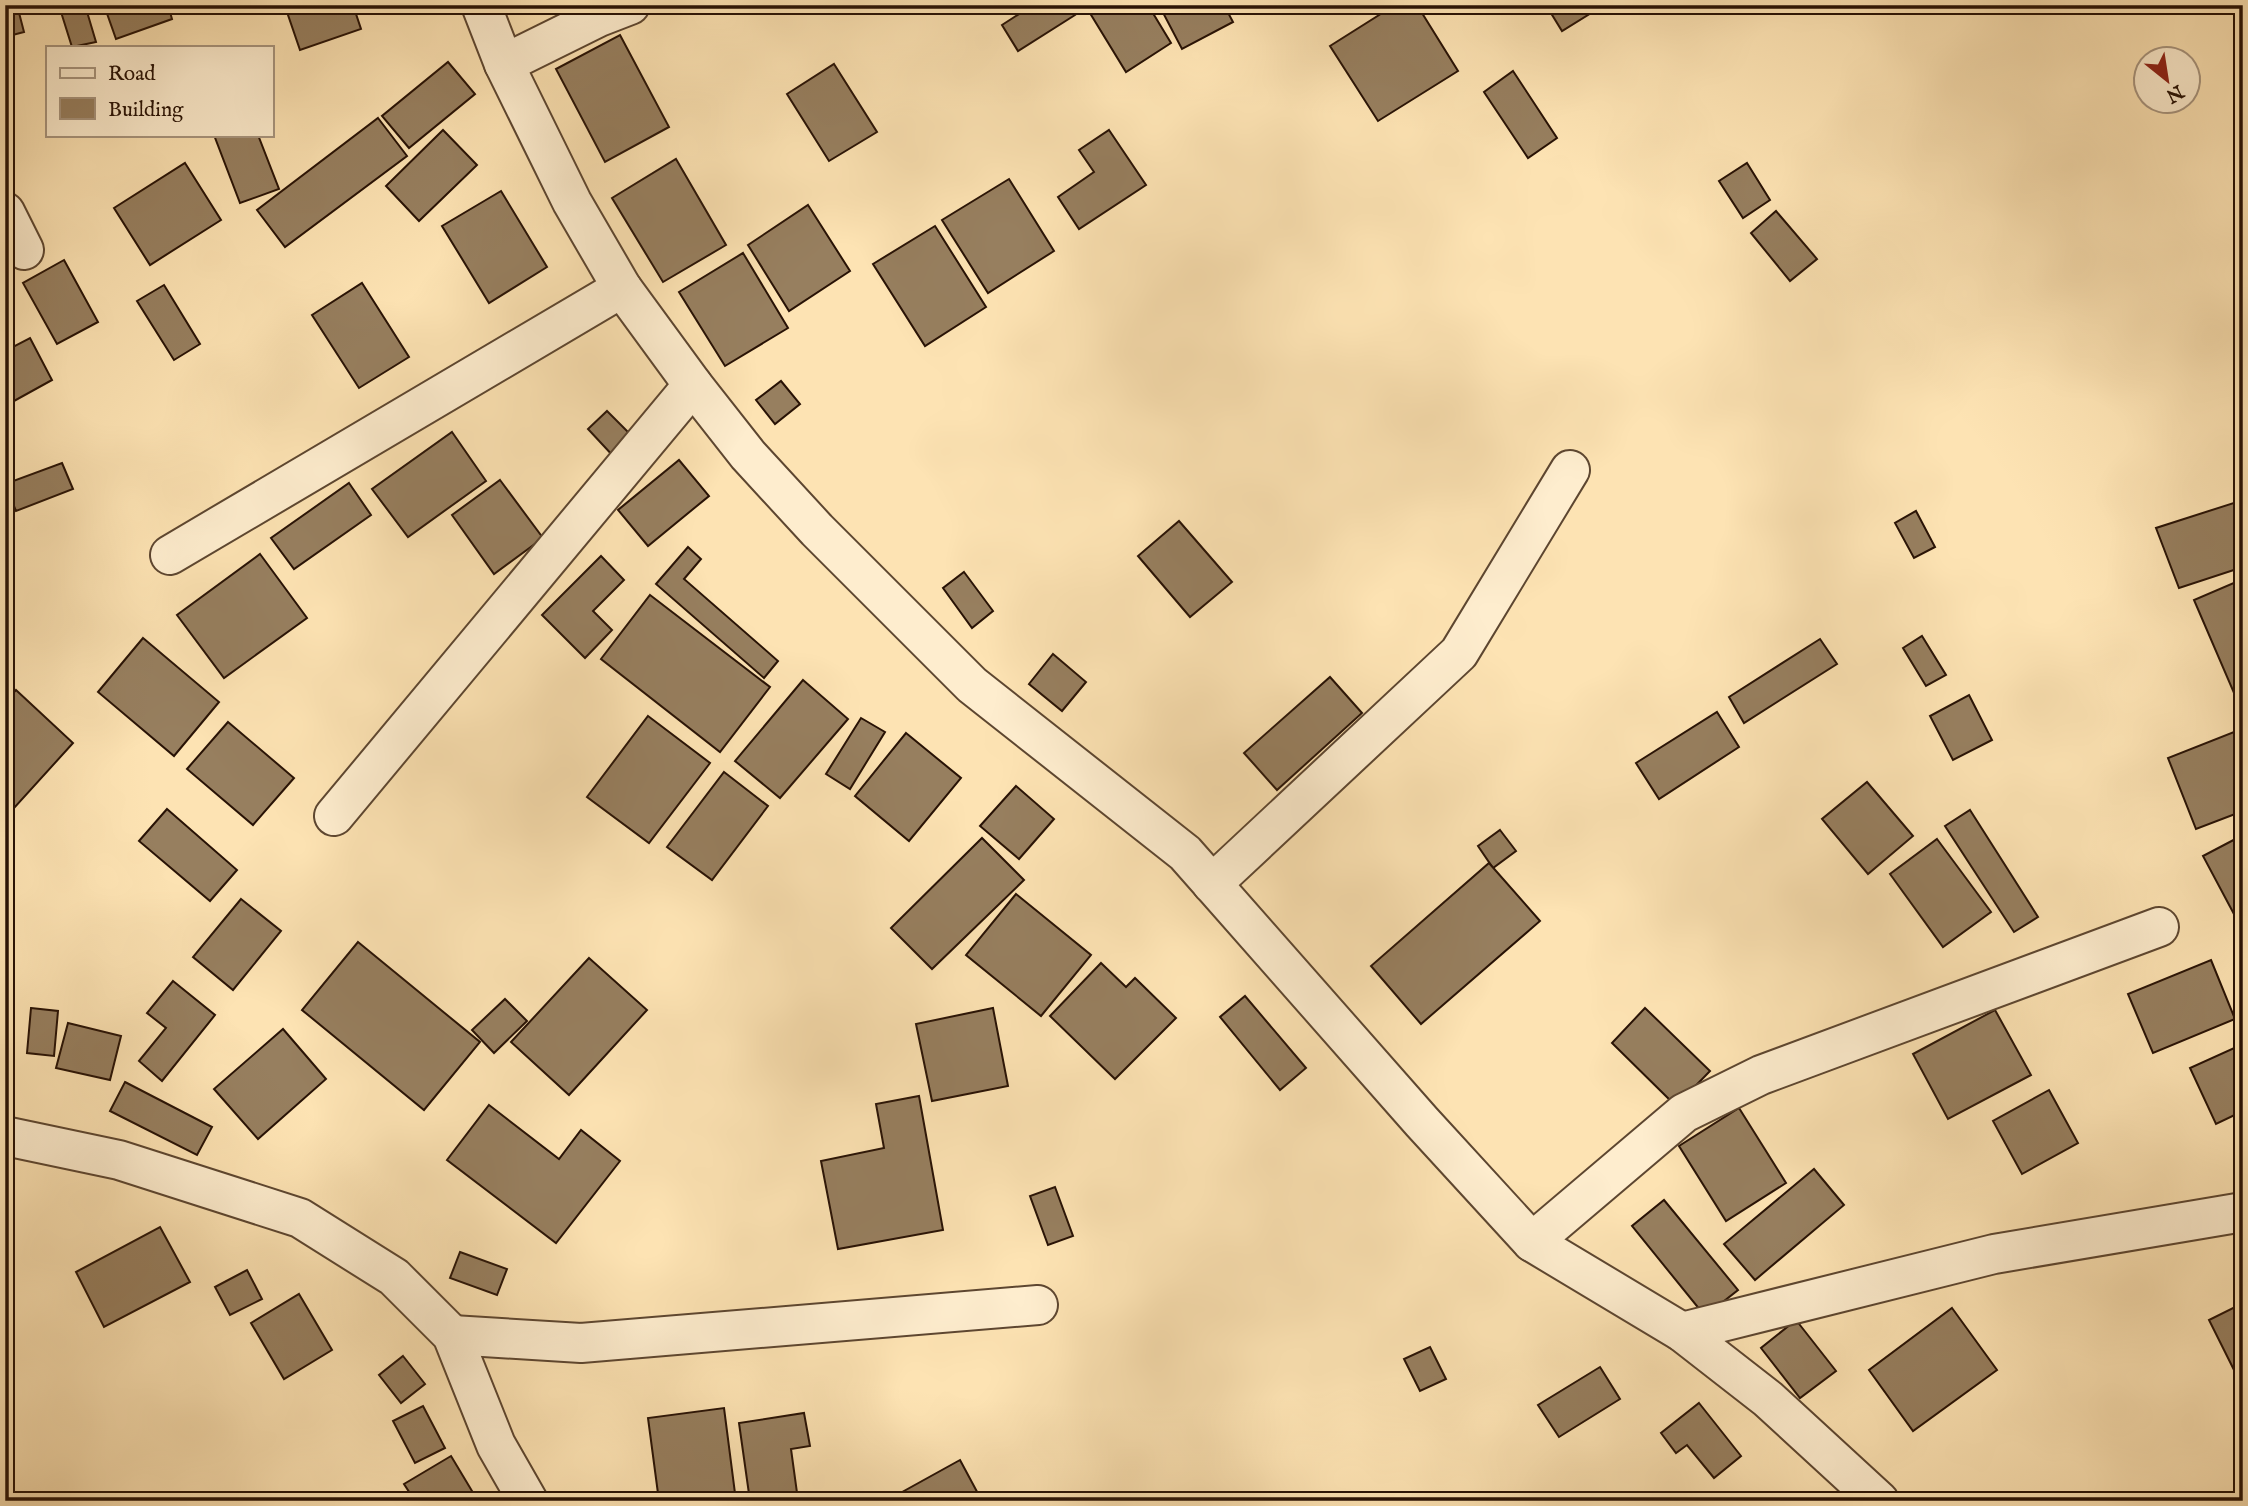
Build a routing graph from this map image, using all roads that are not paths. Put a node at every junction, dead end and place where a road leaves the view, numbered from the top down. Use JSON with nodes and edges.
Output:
{"nodes":[{"id":1,"x":481,"y":5,"type":"edge"},
{"id":2,"x":630,"y":5,"type":"edge"},
{"id":3,"x":504,"y":64,"type":"junction"},
{"id":4,"x":5,"y":212,"type":"edge"},
{"id":5,"x":24,"y":250,"type":"dead end"},
{"id":6,"x":622,"y":288,"type":"junction"},
{"id":7,"x":693,"y":385,"type":"junction"},
{"id":8,"x":1570,"y":470,"type":"dead end"},
{"id":9,"x":170,"y":555,"type":"dead end"},
{"id":10,"x":334,"y":816,"type":"dead end"},
{"id":11,"x":1212,"y":884,"type":"junction"},
{"id":12,"x":2159,"y":927,"type":"dead end"},
{"id":13,"x":5,"y":1136,"type":"edge"},
{"id":14,"x":2243,"y":1212,"type":"edge"},
{"id":15,"x":1532,"y":1242,"type":"junction"},
{"id":16,"x":1038,"y":1305,"type":"dead end"},
{"id":17,"x":1682,"y":1332,"type":"junction"},
{"id":18,"x":452,"y":1335,"type":"junction"},
{"id":19,"x":528,"y":1501,"type":"edge"},
{"id":20,"x":1879,"y":1501,"type":"edge"}],
"edges":[{"from":1,"to":3,"type":"street"},
{"from":2,"to":3,"type":"street"},
{"from":3,"to":6,"type":"street"},
{"from":4,"to":5,"type":"street"},
{"from":6,"to":7,"type":"street"},
{"from":6,"to":9,"type":"street"},
{"from":7,"to":10,"type":"street"},
{"from":7,"to":11,"type":"street"},
{"from":8,"to":11,"type":"street"},
{"from":11,"to":15,"type":"street"},
{"from":12,"to":15,"type":"street"},
{"from":13,"to":18,"type":"street"},
{"from":14,"to":17,"type":"street"},
{"from":15,"to":17,"type":"street"},
{"from":16,"to":18,"type":"street"},
{"from":17,"to":20,"type":"street"},
{"from":18,"to":19,"type":"street"}]}
